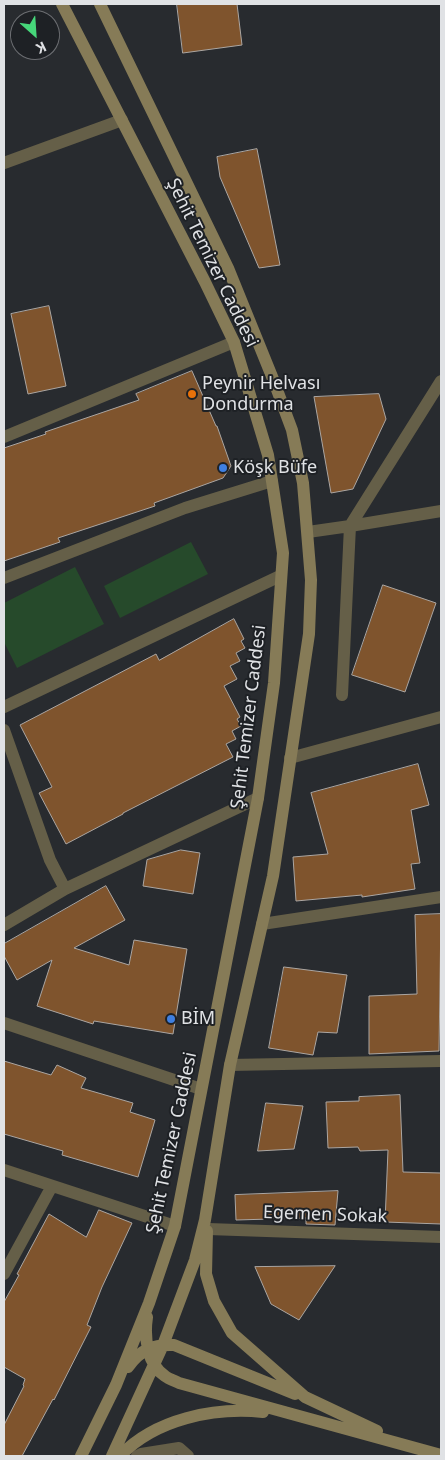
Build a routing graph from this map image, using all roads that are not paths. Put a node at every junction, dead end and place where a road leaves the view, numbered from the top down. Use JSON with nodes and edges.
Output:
{"nodes":[{"id":1,"x":62,"y":4,"type":"edge"},
{"id":2,"x":100,"y":4,"type":"edge"},
{"id":3,"x":122,"y":120,"type":"junction"},
{"id":4,"x":4,"y":163,"type":"edge"},
{"id":5,"x":234,"y":342,"type":"junction"},
{"id":6,"x":441,"y":381,"type":"edge"},
{"id":7,"x":4,"y":437,"type":"edge"},
{"id":8,"x":272,"y":481,"type":"junction"},
{"id":9,"x":441,"y":511,"type":"edge"},
{"id":10,"x":350,"y":526,"type":"junction"},
{"id":11,"x":308,"y":532,"type":"junction"},
{"id":12,"x":280,"y":576,"type":"junction"},
{"id":13,"x":4,"y":578,"type":"edge"},
{"id":14,"x":342,"y":695,"type":"dead end"},
{"id":15,"x":4,"y":707,"type":"edge"},
{"id":16,"x":441,"y":716,"type":"edge"},
{"id":17,"x":4,"y":730,"type":"edge"},
{"id":18,"x":290,"y":758,"type":"junction"},
{"id":19,"x":258,"y":798,"type":"junction"},
{"id":20,"x":65,"y":889,"type":"junction"},
{"id":21,"x":441,"y":897,"type":"edge"},
{"id":22,"x":262,"y":924,"type":"junction"},
{"id":23,"x":4,"y":925,"type":"edge"},
{"id":24,"x":4,"y":1023,"type":"edge"},
{"id":25,"x":441,"y":1061,"type":"edge"},
{"id":26,"x":230,"y":1064,"type":"junction"},
{"id":27,"x":201,"y":1089,"type":"junction"},
{"id":28,"x":4,"y":1170,"type":"edge"},
{"id":29,"x":52,"y":1186,"type":"junction"},
{"id":30,"x":206,"y":1224,"type":"junction"},
{"id":31,"x":175,"y":1226,"type":"junction"},
{"id":32,"x":441,"y":1237,"type":"edge"},
{"id":33,"x":4,"y":1274,"type":"edge"},
{"id":34,"x":149,"y":1303,"type":"junction"},
{"id":35,"x":163,"y":1345,"type":"junction"},
{"id":36,"x":147,"y":1348,"type":"junction"},
{"id":37,"x":154,"y":1363,"type":"junction"},
{"id":38,"x":116,"y":1384,"type":"junction"},
{"id":39,"x":304,"y":1397,"type":"junction"},
{"id":40,"x":294,"y":1415,"type":"junction"},
{"id":41,"x":409,"y":1446,"type":"junction"},
{"id":42,"x":441,"y":1455,"type":"edge"},
{"id":43,"x":81,"y":1456,"type":"edge"},
{"id":44,"x":112,"y":1456,"type":"edge"},
{"id":45,"x":120,"y":1456,"type":"edge"},
{"id":46,"x":136,"y":1456,"type":"edge"},
{"id":47,"x":188,"y":1456,"type":"edge"}],
"edges":[{"from":1,"to":3,"type":"main road","name":"Şehit Temizer Caddesi"},
{"from":2,"to":11,"type":"main road","name":"Şehit Temizer Caddesi"},
{"from":3,"to":4,"type":"street"},
{"from":3,"to":5,"type":"main road","name":"Şehit Temizer Caddesi"},
{"from":5,"to":7,"type":"street"},
{"from":5,"to":8,"type":"main road","name":"Şehit Temizer Caddesi"},
{"from":6,"to":10,"type":"street"},
{"from":8,"to":12,"type":"main road","name":"Şehit Temizer Caddesi"},
{"from":8,"to":13,"type":"street"},
{"from":9,"to":10,"type":"street"},
{"from":10,"to":11,"type":"street"},
{"from":10,"to":14,"type":"street"},
{"from":11,"to":18,"type":"main road","name":"Şehit Temizer Caddesi"},
{"from":12,"to":15,"type":"street"},
{"from":12,"to":19,"type":"main road","name":"Şehit Temizer Caddesi"},
{"from":16,"to":18,"type":"street"},
{"from":17,"to":20,"type":"street"},
{"from":18,"to":22,"type":"main road","name":"Şehit Temizer Caddesi"},
{"from":19,"to":20,"type":"street"},
{"from":19,"to":27,"type":"main road","name":"Şehit Temizer Caddesi"},
{"from":20,"to":23,"type":"street"},
{"from":21,"to":22,"type":"street"},
{"from":22,"to":26,"type":"main road","name":"Şehit Temizer Caddesi"},
{"from":24,"to":27,"type":"street"},
{"from":25,"to":26,"type":"street"},
{"from":26,"to":30,"type":"main road","name":"Şehit Temizer Caddesi"},
{"from":27,"to":31,"type":"main road","name":"Şehit Temizer Caddesi"},
{"from":28,"to":29,"type":"street"},
{"from":29,"to":31,"type":"street"},
{"from":29,"to":33,"type":"street"},
{"from":30,"to":32,"type":"street","name":"Egemen Sokak"},
{"from":30,"to":35,"type":"main road","name":"Şehit Temizer Caddesi"},
{"from":30,"to":39,"type":"main road"},
{"from":31,"to":34,"type":"main road","name":"Şehit Temizer Caddesi"},
{"from":34,"to":36,"type":"main road"},
{"from":34,"to":38,"type":"main road","name":"Şehit Temizer Caddesi"},
{"from":35,"to":36,"type":"main road"},
{"from":35,"to":37,"type":"main road","name":"Şehit Temizer Caddesi"},
{"from":35,"to":39,"type":"main road"},
{"from":36,"to":37,"type":"main road"},
{"from":36,"to":38,"type":"main road"},
{"from":37,"to":40,"type":"main road"},
{"from":37,"to":44,"type":"main road","name":"Şehit Temizer Caddesi"},
{"from":38,"to":43,"type":"main road","name":"Şehit Temizer Caddesi"},
{"from":39,"to":41,"type":"main road"},
{"from":40,"to":41,"type":"main road"},
{"from":40,"to":45,"type":"main road"},
{"from":41,"to":42,"type":"main road"},
{"from":46,"to":47,"type":"street"}]}
